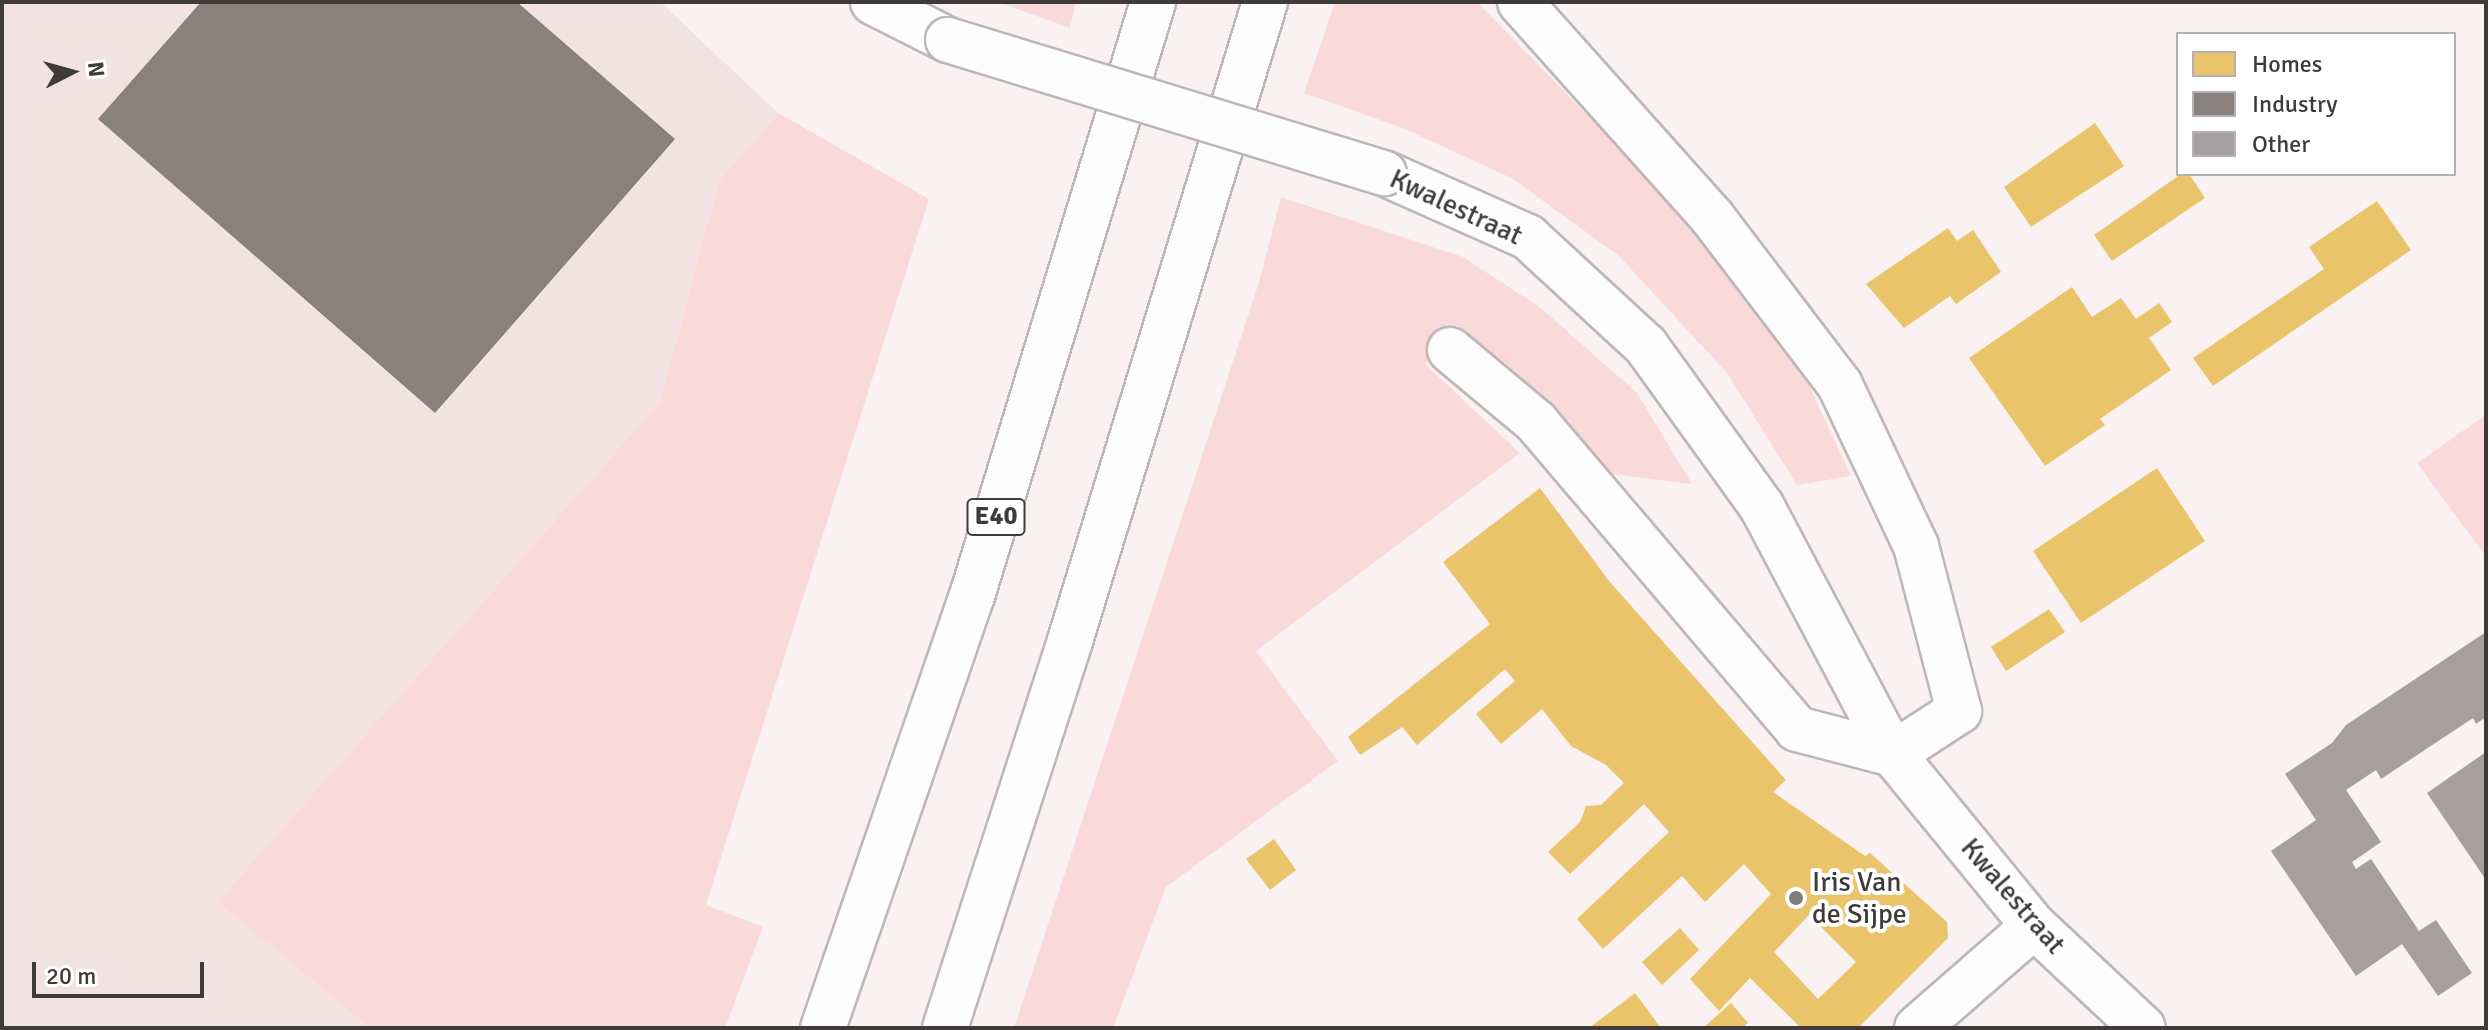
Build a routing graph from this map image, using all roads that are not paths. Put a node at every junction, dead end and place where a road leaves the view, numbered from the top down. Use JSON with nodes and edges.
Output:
{"nodes":[{"id":1,"x":873,"y":2,"type":"edge"},
{"id":2,"x":1153,"y":2,"type":"edge"},
{"id":3,"x":1265,"y":2,"type":"edge"},
{"id":4,"x":1520,"y":2,"type":"edge"},
{"id":5,"x":1450,"y":350,"type":"dead end"},
{"id":6,"x":1893,"y":754,"type":"junction"},
{"id":7,"x":2034,"y":926,"type":"junction"},
{"id":8,"x":823,"y":1028,"type":"edge"},
{"id":9,"x":945,"y":1028,"type":"edge"},
{"id":10,"x":1917,"y":1028,"type":"edge"},
{"id":11,"x":2143,"y":1028,"type":"edge"}],
"edges":[{"from":1,"to":6,"type":"main road","name":"Kwalestraat","bridge":true},
{"from":2,"to":8,"type":"main road","number":"E40"},
{"from":3,"to":9,"type":"main road"},
{"from":4,"to":6,"type":"main road"},
{"from":5,"to":6,"type":"main road"},
{"from":6,"to":7,"type":"main road","name":"Kwalestraat"},
{"from":7,"to":10,"type":"main road"},
{"from":7,"to":11,"type":"main road","name":"Kwalestraat"}]}
